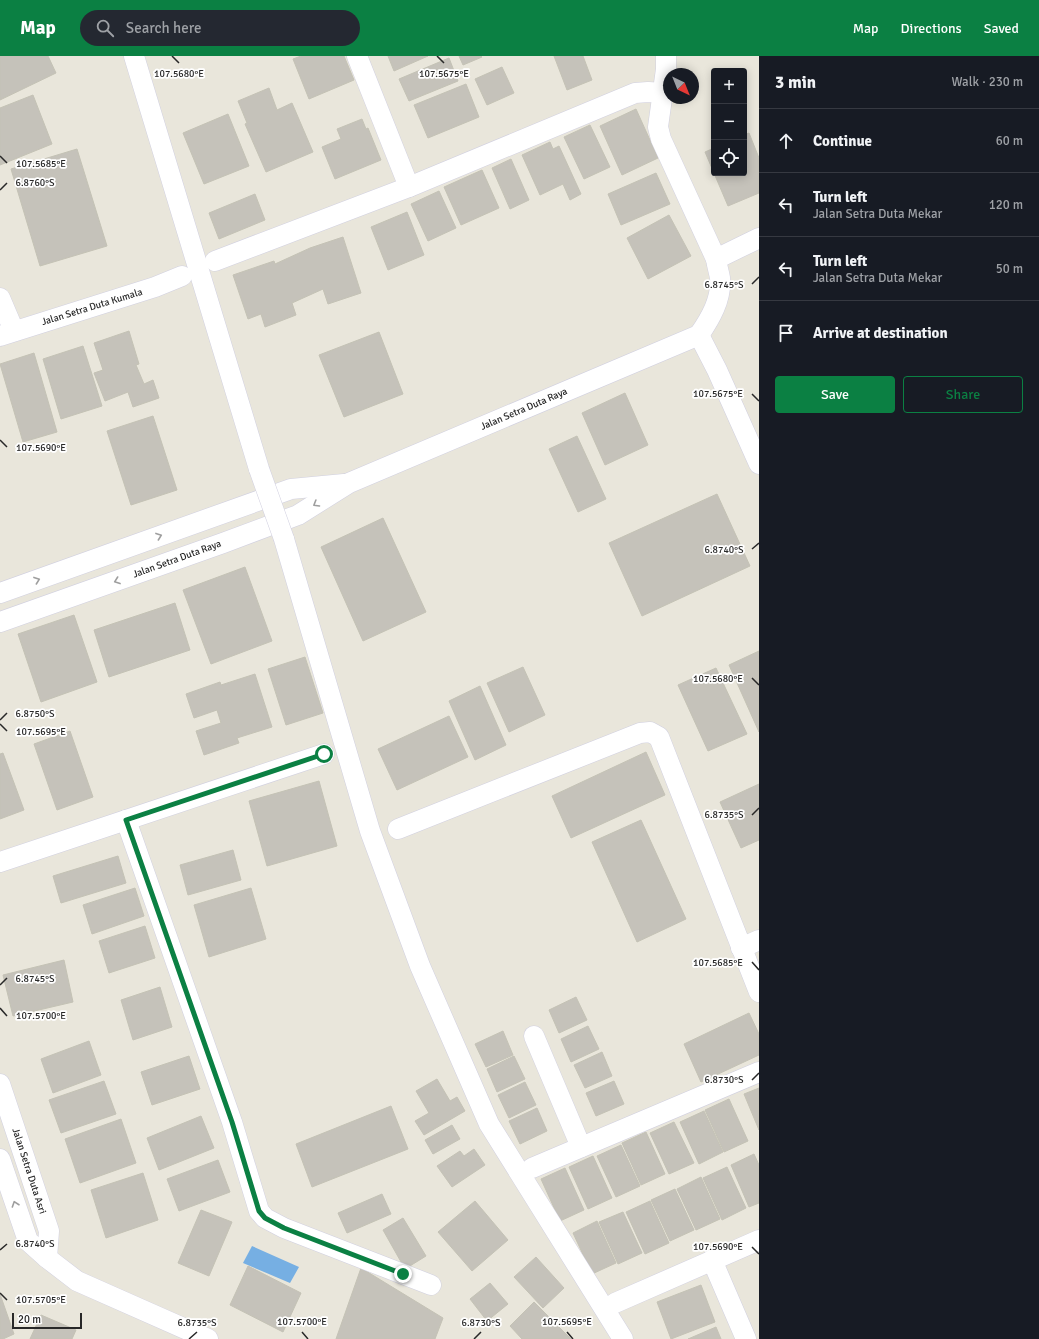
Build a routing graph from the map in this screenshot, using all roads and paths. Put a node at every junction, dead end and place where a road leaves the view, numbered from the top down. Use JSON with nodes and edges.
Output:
{"nodes":[{"id":1,"x":134,"y":56,"type":"edge"},
{"id":2,"x":357,"y":56,"type":"edge"},
{"id":3,"x":666,"y":56,"type":"edge"},
{"id":4,"x":666,"y":68,"type":"edge"},
{"id":5,"x":663,"y":93,"type":"edge"},
{"id":6,"x":663,"y":99,"type":"edge"},
{"id":7,"x":409,"y":187,"type":"junction"},
{"id":8,"x":759,"y":238,"type":"edge"},
{"id":9,"x":716,"y":259,"type":"junction"},
{"id":10,"x":215,"y":261,"type":"dead end"},
{"id":11,"x":182,"y":276,"type":"dead end"},
{"id":12,"x":0,"y":298,"type":"edge"},
{"id":13,"x":7,"y":334,"type":"edge"},
{"id":14,"x":699,"y":335,"type":"junction"},
{"id":15,"x":759,"y":464,"type":"edge"},
{"id":16,"x":349,"y":483,"type":"junction"},
{"id":17,"x":217,"y":515,"type":"junction"},
{"id":18,"x":223,"y":543,"type":"junction"},
{"id":19,"x":0,"y":593,"type":"edge"},
{"id":20,"x":0,"y":622,"type":"edge"},
{"id":21,"x":324,"y":754,"type":"dead end"},
{"id":22,"x":126,"y":820,"type":"junction"},
{"id":23,"x":398,"y":829,"type":"dead end"},
{"id":24,"x":0,"y":862,"type":"edge"},
{"id":25,"x":759,"y":940,"type":"edge"},
{"id":26,"x":741,"y":948,"type":"junction"},
{"id":27,"x":759,"y":992,"type":"edge"},
{"id":28,"x":534,"y":1036,"type":"dead end"},
{"id":29,"x":759,"y":1072,"type":"edge"},
{"id":30,"x":1,"y":1089,"type":"edge"},
{"id":31,"x":580,"y":1147,"type":"junction"},
{"id":32,"x":0,"y":1159,"type":"edge"},
{"id":33,"x":532,"y":1168,"type":"dead end"},
{"id":34,"x":759,"y":1240,"type":"edge"},
{"id":35,"x":47,"y":1258,"type":"junction"},
{"id":36,"x":712,"y":1260,"type":"junction"},
{"id":37,"x":431,"y":1285,"type":"dead end"},
{"id":38,"x":615,"y":1303,"type":"dead end"},
{"id":39,"x":208,"y":1339,"type":"edge"},
{"id":40,"x":623,"y":1339,"type":"edge"},
{"id":41,"x":746,"y":1339,"type":"edge"}],
"edges":[{"from":1,"to":40,"type":"street","bridge":true},
{"from":2,"to":7,"type":"street"},
{"from":3,"to":4,"type":"street"},
{"from":5,"to":7,"type":"street"},
{"from":6,"to":9,"type":"street"},
{"from":7,"to":10,"type":"street"},
{"from":8,"to":9,"type":"street"},
{"from":9,"to":14,"type":"street"},
{"from":11,"to":13,"type":"street","name":"Jalan Setra Duta Kumala"},
{"from":12,"to":13,"type":"street"},
{"from":14,"to":15,"type":"street"},
{"from":14,"to":16,"type":"street","name":"Jalan Setra Duta Raya"},
{"from":16,"to":17,"type":"street","name":"Jalan Setra Duta Raya"},
{"from":16,"to":18,"type":"street","name":"Jalan Setra Duta Raya","one_way":true},
{"from":17,"to":18,"type":"street"},
{"from":19,"to":17,"type":"street","name":"Jalan Setra Duta Raya","one_way":true},
{"from":18,"to":20,"type":"street","name":"Jalan Setra Duta Raya","one_way":true},
{"from":21,"to":22,"type":"street"},
{"from":22,"to":24,"type":"street"},
{"from":22,"to":37,"type":"street"},
{"from":23,"to":26,"type":"street"},
{"from":25,"to":26,"type":"street"},
{"from":26,"to":27,"type":"street"},
{"from":28,"to":31,"type":"street"},
{"from":29,"to":31,"type":"street"},
{"from":30,"to":35,"type":"street","name":"Jalan Setra Duta Asri"},
{"from":31,"to":33,"type":"street"},
{"from":35,"to":32,"type":"street","one_way":true},
{"from":34,"to":36,"type":"street"},
{"from":35,"to":39,"type":"street"},
{"from":36,"to":38,"type":"street"},
{"from":36,"to":41,"type":"street"}]}
